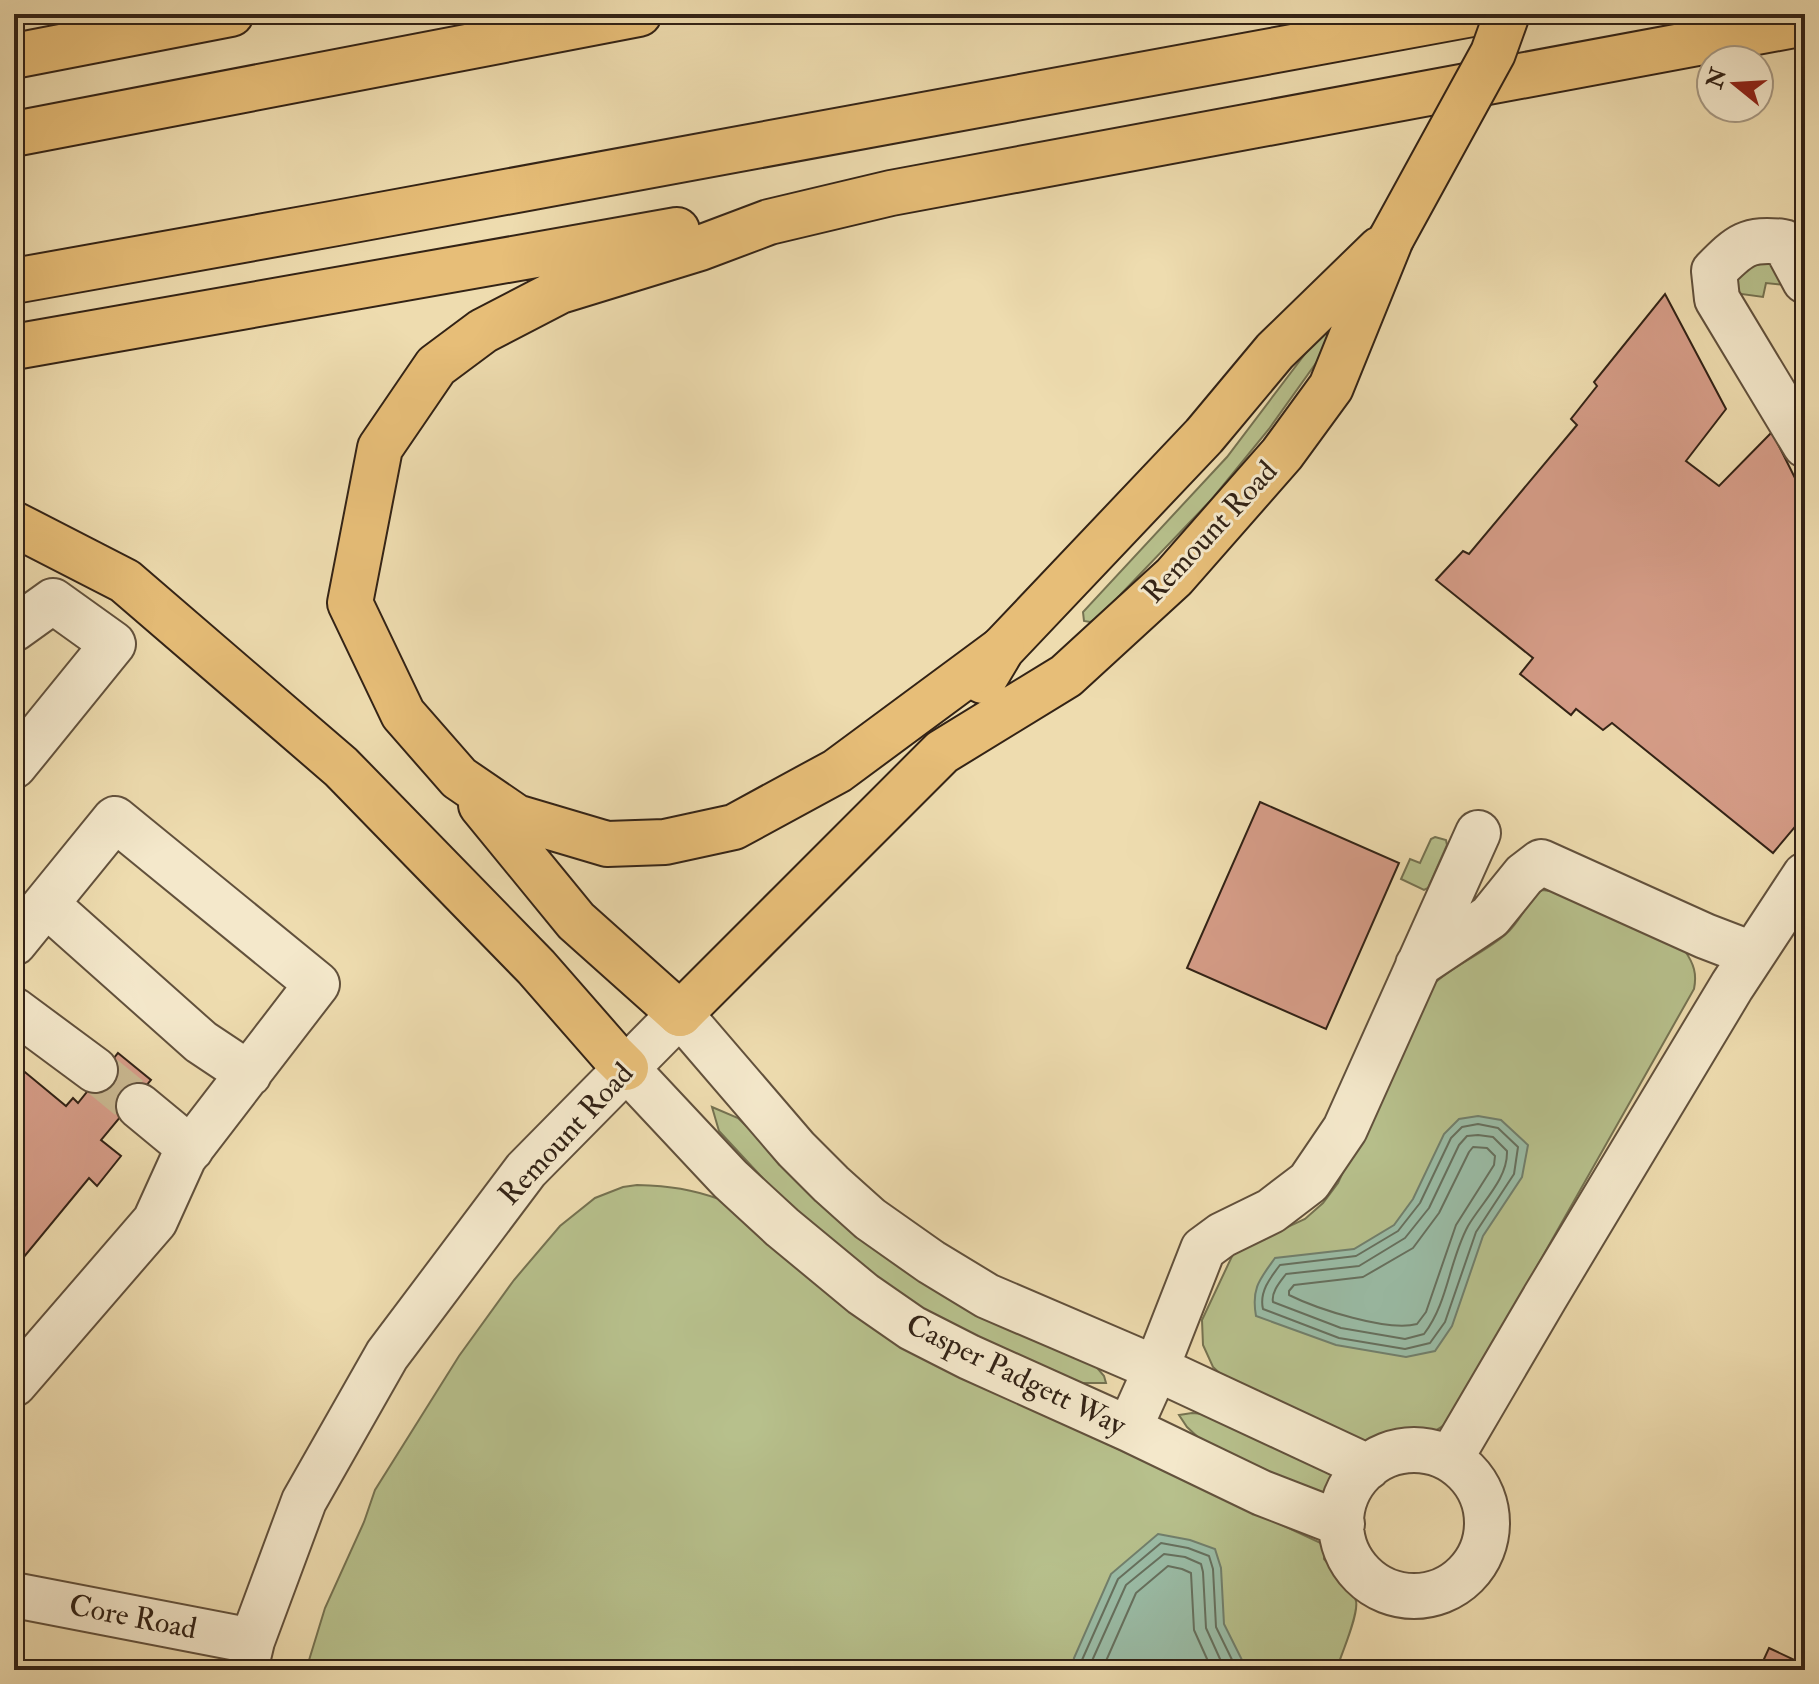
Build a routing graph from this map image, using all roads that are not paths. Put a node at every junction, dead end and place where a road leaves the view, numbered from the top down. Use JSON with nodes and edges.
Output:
{"nodes":[{"id":1,"x":231,"y":14,"type":"edge"},
{"id":2,"x":639,"y":14,"type":"edge"},
{"id":3,"x":1472,"y":14,"type":"edge"},
{"id":4,"x":1507,"y":14,"type":"edge"},
{"id":5,"x":1805,"y":23,"type":"edge"},
{"id":6,"x":14,"y":56,"type":"edge"},
{"id":7,"x":14,"y":134,"type":"edge"},
{"id":8,"x":891,"y":193,"type":"junction"},
{"id":9,"x":1391,"y":239,"type":"junction"},
{"id":10,"x":14,"y":281,"type":"edge"},
{"id":11,"x":1805,"y":281,"type":"edge"},
{"id":12,"x":14,"y":347,"type":"edge"},
{"id":13,"x":1805,"y":445,"type":"edge"},
{"id":14,"x":14,"y":524,"type":"edge"},
{"id":15,"x":14,"y":629,"type":"edge"},
{"id":16,"x":1002,"y":649,"type":"junction"},
{"id":17,"x":942,"y":752,"type":"junction"},
{"id":18,"x":14,"y":766,"type":"edge"},
{"id":19,"x":459,"y":778,"type":"junction"},
{"id":20,"x":1478,"y":833,"type":"dead end"},
{"id":21,"x":1805,"y":875,"type":"edge"},
{"id":22,"x":46,"y":904,"type":"junction"},
{"id":23,"x":14,"y":943,"type":"edge"},
{"id":24,"x":1752,"y":954,"type":"junction"},
{"id":25,"x":1418,"y":965,"type":"junction"},
{"id":26,"x":14,"y":1010,"type":"edge"},
{"id":27,"x":680,"y":1014,"type":"junction"},
{"id":28,"x":626,"y":1068,"type":"junction"},
{"id":29,"x":95,"y":1070,"type":"tunnel mouth"},
{"id":30,"x":249,"y":1074,"type":"junction"},
{"id":31,"x":139,"y":1106,"type":"tunnel mouth"},
{"id":32,"x":191,"y":1149,"type":"junction"},
{"id":33,"x":1156,"y":1369,"type":"junction"},
{"id":34,"x":14,"y":1384,"type":"edge"},
{"id":35,"x":1129,"y":1429,"type":"junction"},
{"id":36,"x":1450,"y":1459,"type":"junction"},
{"id":37,"x":1368,"y":1467,"type":"junction"},
{"id":38,"x":1342,"y":1524,"type":"junction"},
{"id":39,"x":14,"y":1595,"type":"edge"},
{"id":40,"x":248,"y":1655,"type":"edge"}],
"edges":[{"from":1,"to":6,"type":"main road"},
{"from":2,"to":7,"type":"main road"},
{"from":3,"to":10,"type":"main road"},
{"from":4,"to":9,"type":"main road","name":"Remount Road","bridge":true},
{"from":5,"to":8,"type":"main road"},
{"from":8,"to":12,"type":"main road"},
{"from":8,"to":19,"type":"main road"},
{"from":9,"to":16,"type":"main road","name":"Remount Road"},
{"from":9,"to":17,"type":"main road","name":"Remount Road"},
{"from":11,"to":13,"type":"street"},
{"from":14,"to":28,"type":"main road"},
{"from":15,"to":18,"type":"street"},
{"from":16,"to":17,"type":"main road","name":"Remount Road"},
{"from":16,"to":19,"type":"main road"},
{"from":17,"to":27,"type":"main road","name":"Remount Road"},
{"from":19,"to":27,"type":"main road"},
{"from":20,"to":25,"type":"street"},
{"from":21,"to":24,"type":"street"},
{"from":22,"to":23,"type":"street"},
{"from":22,"to":30,"type":"street"},
{"from":22,"to":30,"type":"street"},
{"from":24,"to":25,"type":"street"},
{"from":24,"to":36,"type":"street"},
{"from":25,"to":33,"type":"street"},
{"from":26,"to":29,"type":"street"},
{"from":27,"to":28,"type":"street","name":"Remount Road"},
{"from":27,"to":33,"type":"street","name":"Casper Padgett Way"},
{"from":28,"to":35,"type":"street","name":"Casper Padgett Way"},
{"from":28,"to":40,"type":"street","name":"Remount Road"},
{"from":30,"to":32,"type":"street"},
{"from":31,"to":32,"type":"street"},
{"from":32,"to":34,"type":"street"},
{"from":33,"to":35,"type":"street"},
{"from":33,"to":37,"type":"street","name":"Casper Padgett Way"},
{"from":35,"to":38,"type":"street","name":"Casper Padgett Way"},
{"from":36,"to":37,"type":"street"},
{"from":36,"to":38,"type":"street"},
{"from":37,"to":38,"type":"street"},
{"from":39,"to":40,"type":"street","name":"Core Road"}]}
